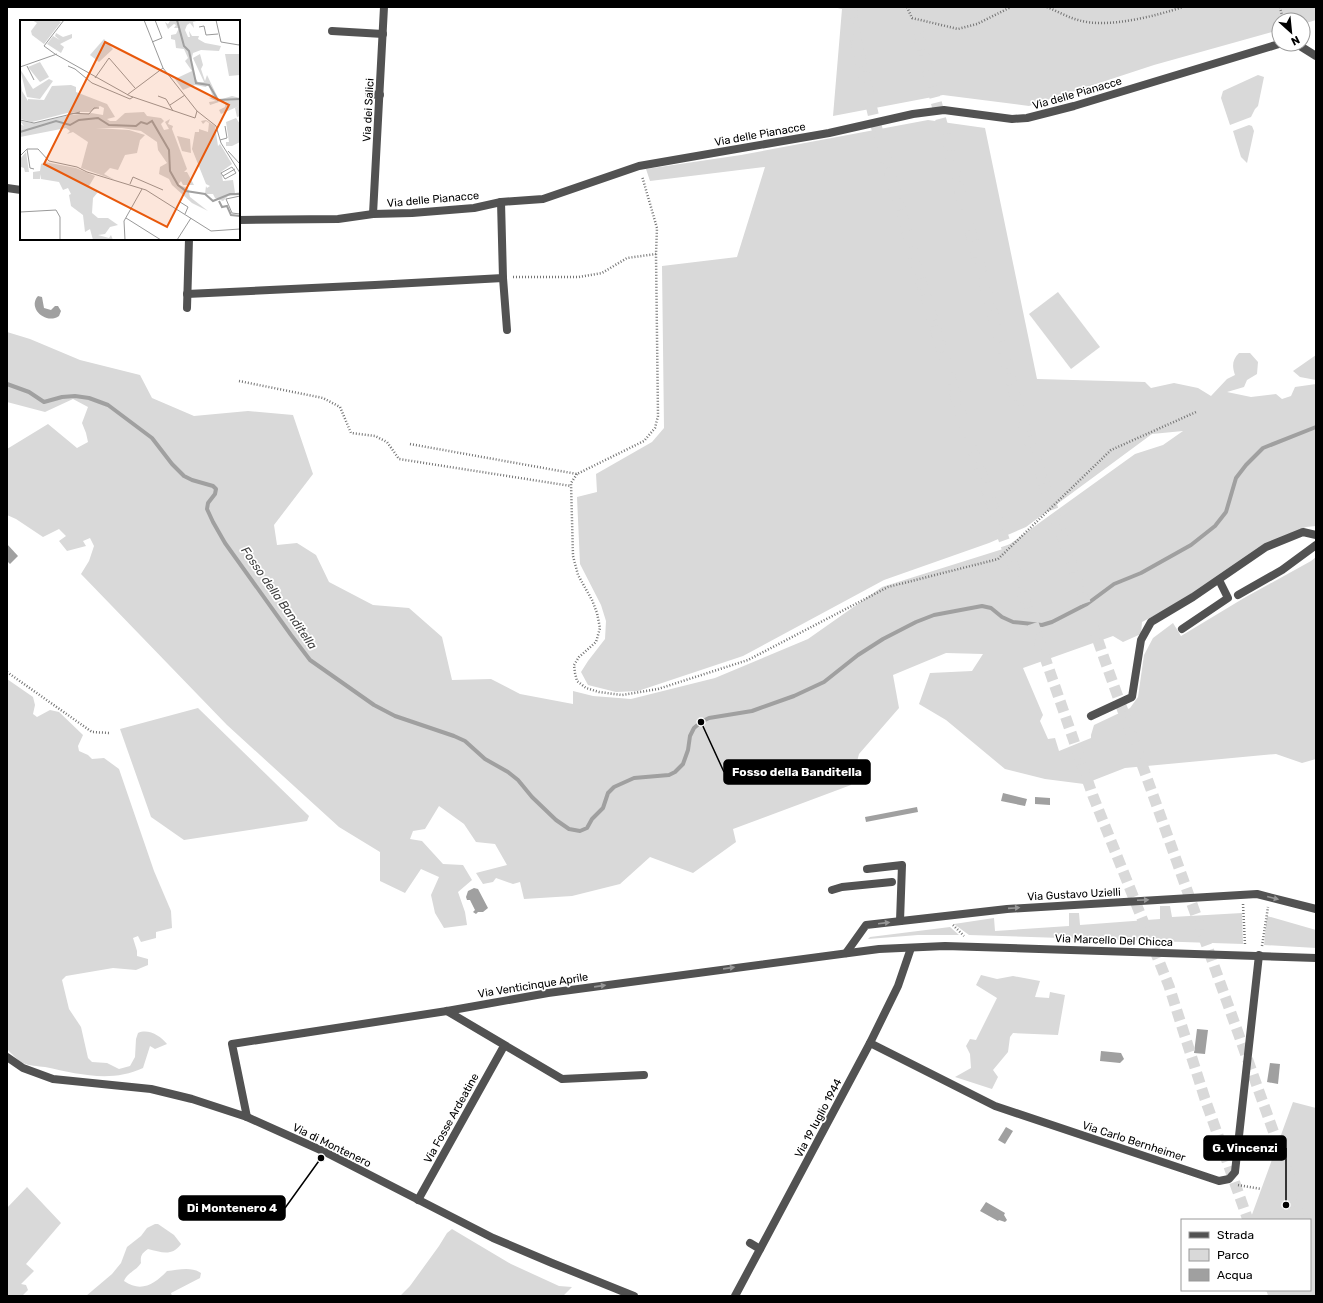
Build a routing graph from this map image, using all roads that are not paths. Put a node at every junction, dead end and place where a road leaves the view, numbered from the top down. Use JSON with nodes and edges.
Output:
{"nodes":[{"id":1,"x":384,"y":7,"type":"edge"},
{"id":2,"x":332,"y":31,"type":"dead end"},
{"id":3,"x":383,"y":34,"type":"junction"},
{"id":4,"x":1271,"y":46,"type":"edge"},
{"id":5,"x":369,"y":94,"type":"dead end"},
{"id":6,"x":380,"y":95,"type":"junction"},
{"id":7,"x":7,"y":188,"type":"edge"},
{"id":8,"x":20,"y":190,"type":"edge"},
{"id":9,"x":501,"y":202,"type":"junction"},
{"id":10,"x":374,"y":214,"type":"junction"},
{"id":11,"x":240,"y":220,"type":"edge"},
{"id":12,"x":189,"y":240,"type":"edge"},
{"id":13,"x":503,"y":278,"type":"junction"},
{"id":14,"x":187,"y":294,"type":"junction"},
{"id":15,"x":187,"y":308,"type":"dead end"},
{"id":16,"x":507,"y":330,"type":"dead end"},
{"id":17,"x":1316,"y":535,"type":"edge"},
{"id":18,"x":1316,"y":545,"type":"edge"},
{"id":19,"x":1219,"y":580,"type":"junction"},
{"id":20,"x":1238,"y":595,"type":"dead end"},
{"id":21,"x":1182,"y":629,"type":"dead end"},
{"id":22,"x":1091,"y":716,"type":"dead end"},
{"id":23,"x":877,"y":868,"type":"junction"},
{"id":24,"x":867,"y":869,"type":"dead end"},
{"id":25,"x":892,"y":882,"type":"dead end"},
{"id":26,"x":878,"y":883,"type":"junction"},
{"id":27,"x":832,"y":890,"type":"dead end"},
{"id":28,"x":1316,"y":909,"type":"edge"},
{"id":29,"x":900,"y":921,"type":"junction"},
{"id":30,"x":912,"y":948,"type":"junction"},
{"id":31,"x":846,"y":953,"type":"junction"},
{"id":32,"x":1258,"y":955,"type":"junction"},
{"id":33,"x":1316,"y":958,"type":"edge"},
{"id":34,"x":447,"y":1011,"type":"junction"},
{"id":35,"x":870,"y":1043,"type":"junction"},
{"id":36,"x":504,"y":1046,"type":"junction"},
{"id":37,"x":7,"y":1057,"type":"edge"},
{"id":38,"x":644,"y":1075,"type":"dead end"},
{"id":39,"x":247,"y":1117,"type":"junction"},
{"id":40,"x":418,"y":1200,"type":"junction"},
{"id":41,"x":750,"y":1243,"type":"dead end"},
{"id":42,"x":760,"y":1249,"type":"junction"},
{"id":43,"x":634,"y":1296,"type":"edge"},
{"id":44,"x":735,"y":1296,"type":"edge"}],
"edges":[{"from":1,"to":3,"type":"street","name":"Via dei Salici"},
{"from":2,"to":3,"type":"street"},
{"from":3,"to":6,"type":"street","name":"Via dei Salici"},
{"from":4,"to":9,"type":"street","name":"Via delle Pianacce"},
{"from":5,"to":6,"type":"street"},
{"from":6,"to":10,"type":"street","name":"Via dei Salici"},
{"from":7,"to":8,"type":"street"},
{"from":9,"to":10,"type":"street","name":"Via delle Pianacce"},
{"from":9,"to":13,"type":"street"},
{"from":10,"to":11,"type":"street","name":"Via delle Pianacce"},
{"from":12,"to":14,"type":"street"},
{"from":13,"to":14,"type":"street"},
{"from":13,"to":16,"type":"street"},
{"from":14,"to":15,"type":"street"},
{"from":17,"to":19,"type":"street"},
{"from":18,"to":20,"type":"street"},
{"from":19,"to":21,"type":"street"},
{"from":19,"to":22,"type":"street"},
{"from":23,"to":24,"type":"street"},
{"from":23,"to":26,"type":"street"},
{"from":23,"to":29,"type":"street"},
{"from":25,"to":26,"type":"street"},
{"from":26,"to":27,"type":"street"},
{"from":29,"to":28,"type":"street","name":"Via Gustavo Uzielli","one_way":true},
{"from":31,"to":29,"type":"street","name":"Via Gustavo Uzielli","one_way":true},
{"from":30,"to":31,"type":"street","name":"Via Venticinque Aprile"},
{"from":30,"to":32,"type":"street","name":"Via Marcello Del Chicca"},
{"from":30,"to":35,"type":"street","name":"Via 19 luglio 1944"},
{"from":34,"to":31,"type":"street","name":"Via Venticinque Aprile","one_way":true},
{"from":32,"to":33,"type":"street","name":"Via Marcello Del Chicca"},
{"from":32,"to":35,"type":"street","name":"Via Carlo Bernheimer"},
{"from":34,"to":36,"type":"street"},
{"from":34,"to":39,"type":"street","name":"Via Venticinque Aprile"},
{"from":35,"to":42,"type":"street","name":"Via 19 luglio 1944"},
{"from":36,"to":38,"type":"street"},
{"from":36,"to":40,"type":"street","name":"Via Fosse Ardeatine"},
{"from":37,"to":39,"type":"street","name":"Via di Montenero"},
{"from":39,"to":40,"type":"street","name":"Via di Montenero"},
{"from":40,"to":43,"type":"street","name":"Via di Montenero"},
{"from":41,"to":42,"type":"street"},
{"from":42,"to":44,"type":"street","name":"Via 19 luglio 1944"}]}
